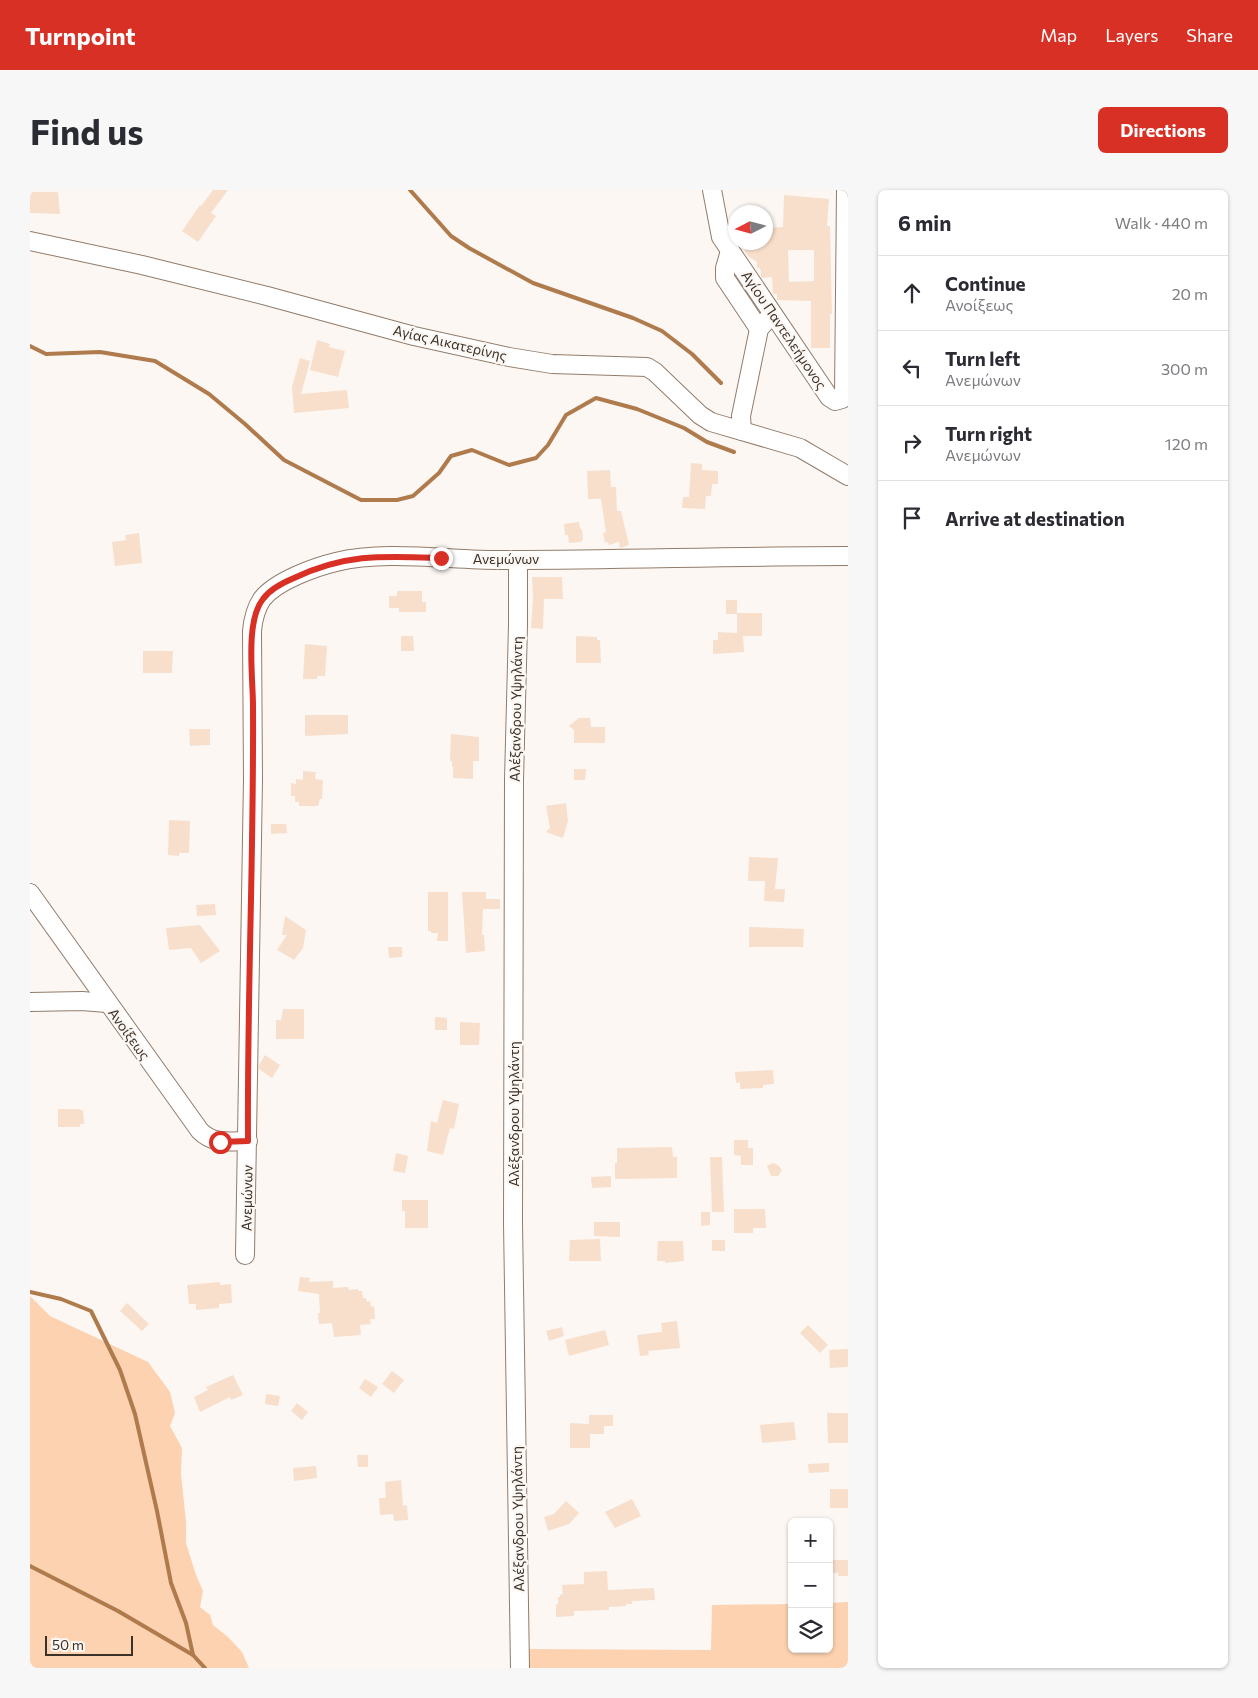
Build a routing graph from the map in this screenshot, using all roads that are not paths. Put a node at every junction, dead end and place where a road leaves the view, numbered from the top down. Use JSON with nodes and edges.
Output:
{"nodes":[{"id":1,"x":712,"y":190,"type":"edge"},
{"id":2,"x":846,"y":190,"type":"edge"},
{"id":3,"x":847,"y":214,"type":"edge"},
{"id":4,"x":30,"y":241,"type":"edge"},
{"id":5,"x":730,"y":251,"type":"junction"},
{"id":6,"x":772,"y":314,"type":"junction"},
{"id":7,"x":759,"y":329,"type":"junction"},
{"id":8,"x":742,"y":431,"type":"junction"},
{"id":9,"x":848,"y":476,"type":"edge"},
{"id":10,"x":848,"y":556,"type":"edge"},
{"id":11,"x":518,"y":560,"type":"junction"},
{"id":12,"x":30,"y":893,"type":"edge"},
{"id":13,"x":30,"y":1002,"type":"edge"},
{"id":14,"x":107,"y":1003,"type":"junction"},
{"id":15,"x":248,"y":1141,"type":"junction"},
{"id":16,"x":245,"y":1256,"type":"dead end"},
{"id":17,"x":520,"y":1668,"type":"edge"}],
"edges":[{"from":1,"to":5,"type":"street","name":"Αγίου Παντελεήμονος"},
{"from":2,"to":3,"type":"street"},
{"from":3,"to":6,"type":"street","name":"Αγίου Παντελεήμονος"},
{"from":4,"to":8,"type":"street","name":"Αγίας Αικατερίνης"},
{"from":5,"to":6,"type":"street","name":"Αγίου Παντελεήμονος"},
{"from":5,"to":7,"type":"street"},
{"from":6,"to":7,"type":"street"},
{"from":7,"to":8,"type":"street"},
{"from":8,"to":9,"type":"street","name":"Αγίας Αικατερίνης"},
{"from":10,"to":11,"type":"street","name":"Ανεμώνων"},
{"from":11,"to":15,"type":"street","name":"Ανεμώνων"},
{"from":11,"to":17,"type":"street","name":"Αλέξανδρου Υψηλάντη"},
{"from":12,"to":14,"type":"street","name":"Ανοίξεως"},
{"from":13,"to":14,"type":"street"},
{"from":14,"to":15,"type":"street","name":"Ανοίξεως"},
{"from":15,"to":16,"type":"street","name":"Ανεμώνων"}]}
